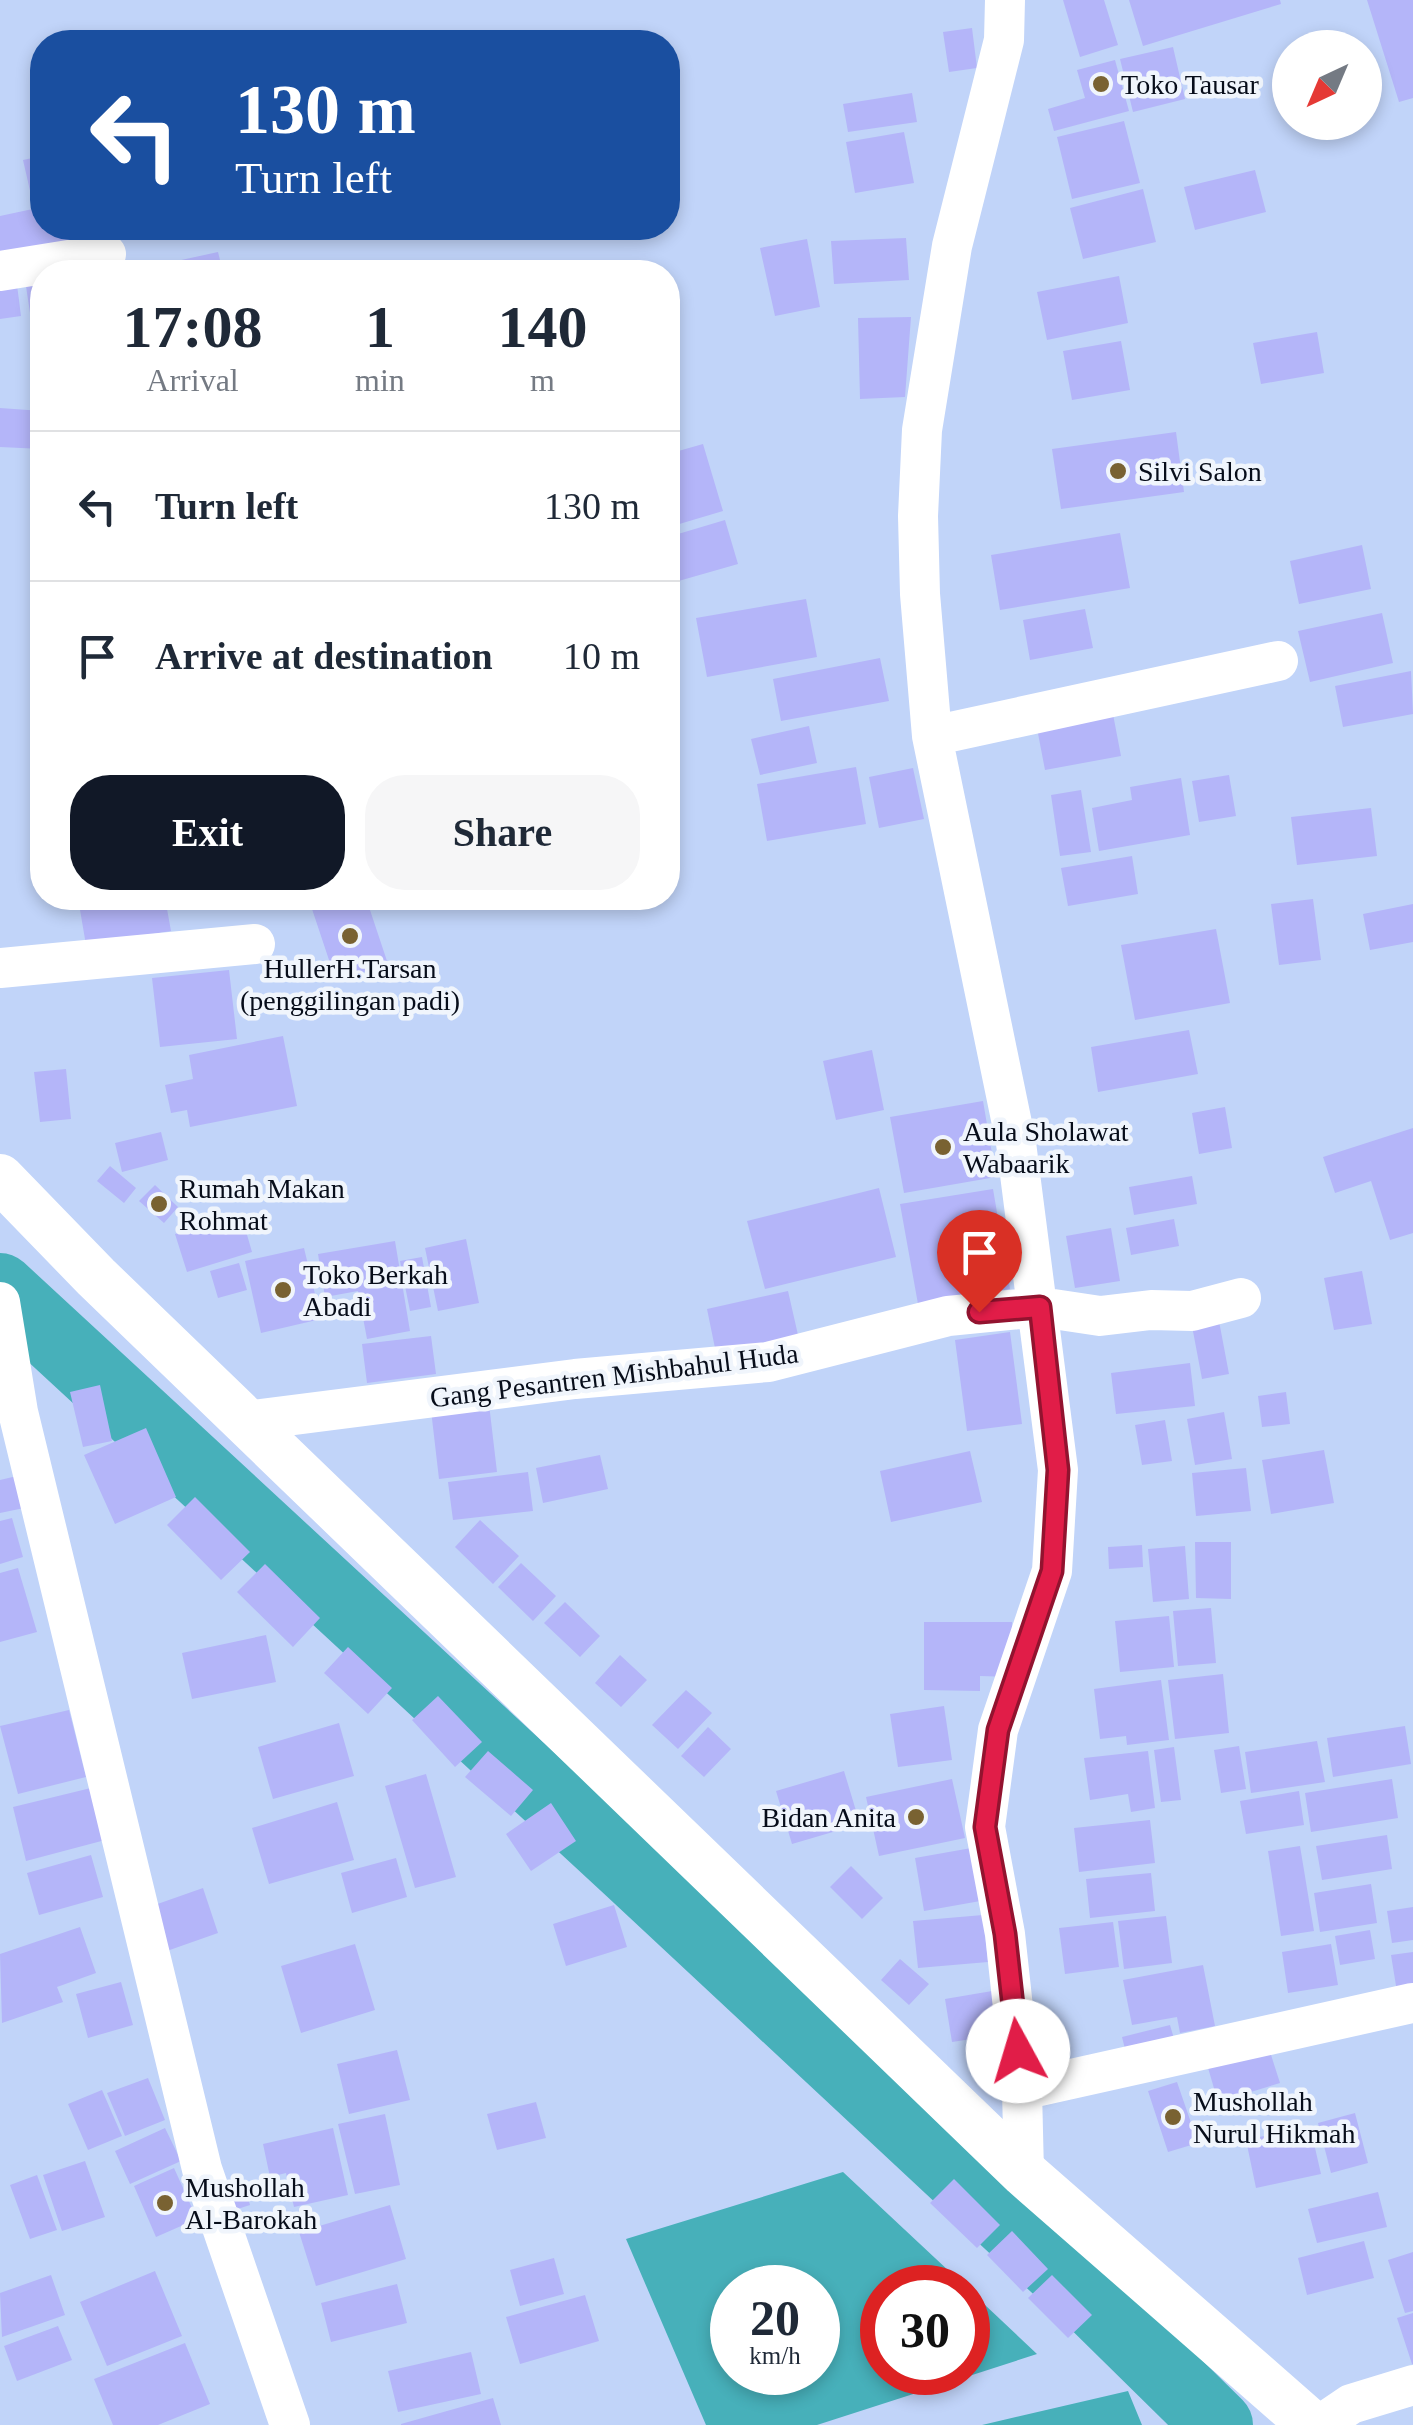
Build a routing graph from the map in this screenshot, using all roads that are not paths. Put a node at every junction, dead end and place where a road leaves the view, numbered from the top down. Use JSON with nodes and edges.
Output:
{"nodes":[{"id":1,"x":1005,"y":0,"type":"edge"},
{"id":2,"x":106,"y":254,"type":"dead end"},
{"id":3,"x":69,"y":260,"type":"edge"},
{"id":4,"x":30,"y":266,"type":"edge"},
{"id":5,"x":0,"y":271,"type":"edge"},
{"id":6,"x":1278,"y":660,"type":"dead end"},
{"id":7,"x":932,"y":736,"type":"junction"},
{"id":8,"x":254,"y":944,"type":"dead end"},
{"id":9,"x":0,"y":968,"type":"edge"},
{"id":10,"x":0,"y":1178,"type":"edge"},
{"id":11,"x":1241,"y":1298,"type":"dead end"},
{"id":12,"x":1040,"y":1307,"type":"junction"},
{"id":13,"x":3,"y":1321,"type":"edge"},
{"id":14,"x":6,"y":1411,"type":"edge"},
{"id":15,"x":246,"y":1421,"type":"junction"},
{"id":16,"x":1412,"y":2003,"type":"edge"},
{"id":17,"x":1022,"y":2090,"type":"junction"},
{"id":18,"x":1024,"y":2173,"type":"junction"},
{"id":19,"x":1413,"y":2385,"type":"edge"},
{"id":20,"x":290,"y":2425,"type":"edge"},
{"id":21,"x":1312,"y":2425,"type":"edge"},
{"id":22,"x":1320,"y":2425,"type":"edge"}],
"edges":[{"from":1,"to":7,"type":"street"},
{"from":2,"to":3,"type":"street"},
{"from":4,"to":5,"type":"street"},
{"from":6,"to":7,"type":"street"},
{"from":7,"to":12,"type":"street"},
{"from":8,"to":9,"type":"street"},
{"from":10,"to":15,"type":"street"},
{"from":11,"to":12,"type":"street","name":"Gang Pesantren Mishbahul Huda"},
{"from":12,"to":15,"type":"street","name":"Gang Pesantren Mishbahul Huda"},
{"from":12,"to":17,"type":"street"},
{"from":13,"to":14,"type":"street"},
{"from":14,"to":20,"type":"street"},
{"from":15,"to":18,"type":"street"},
{"from":16,"to":17,"type":"street"},
{"from":17,"to":18,"type":"street"},
{"from":18,"to":21,"type":"street"},
{"from":19,"to":22,"type":"street"}]}
